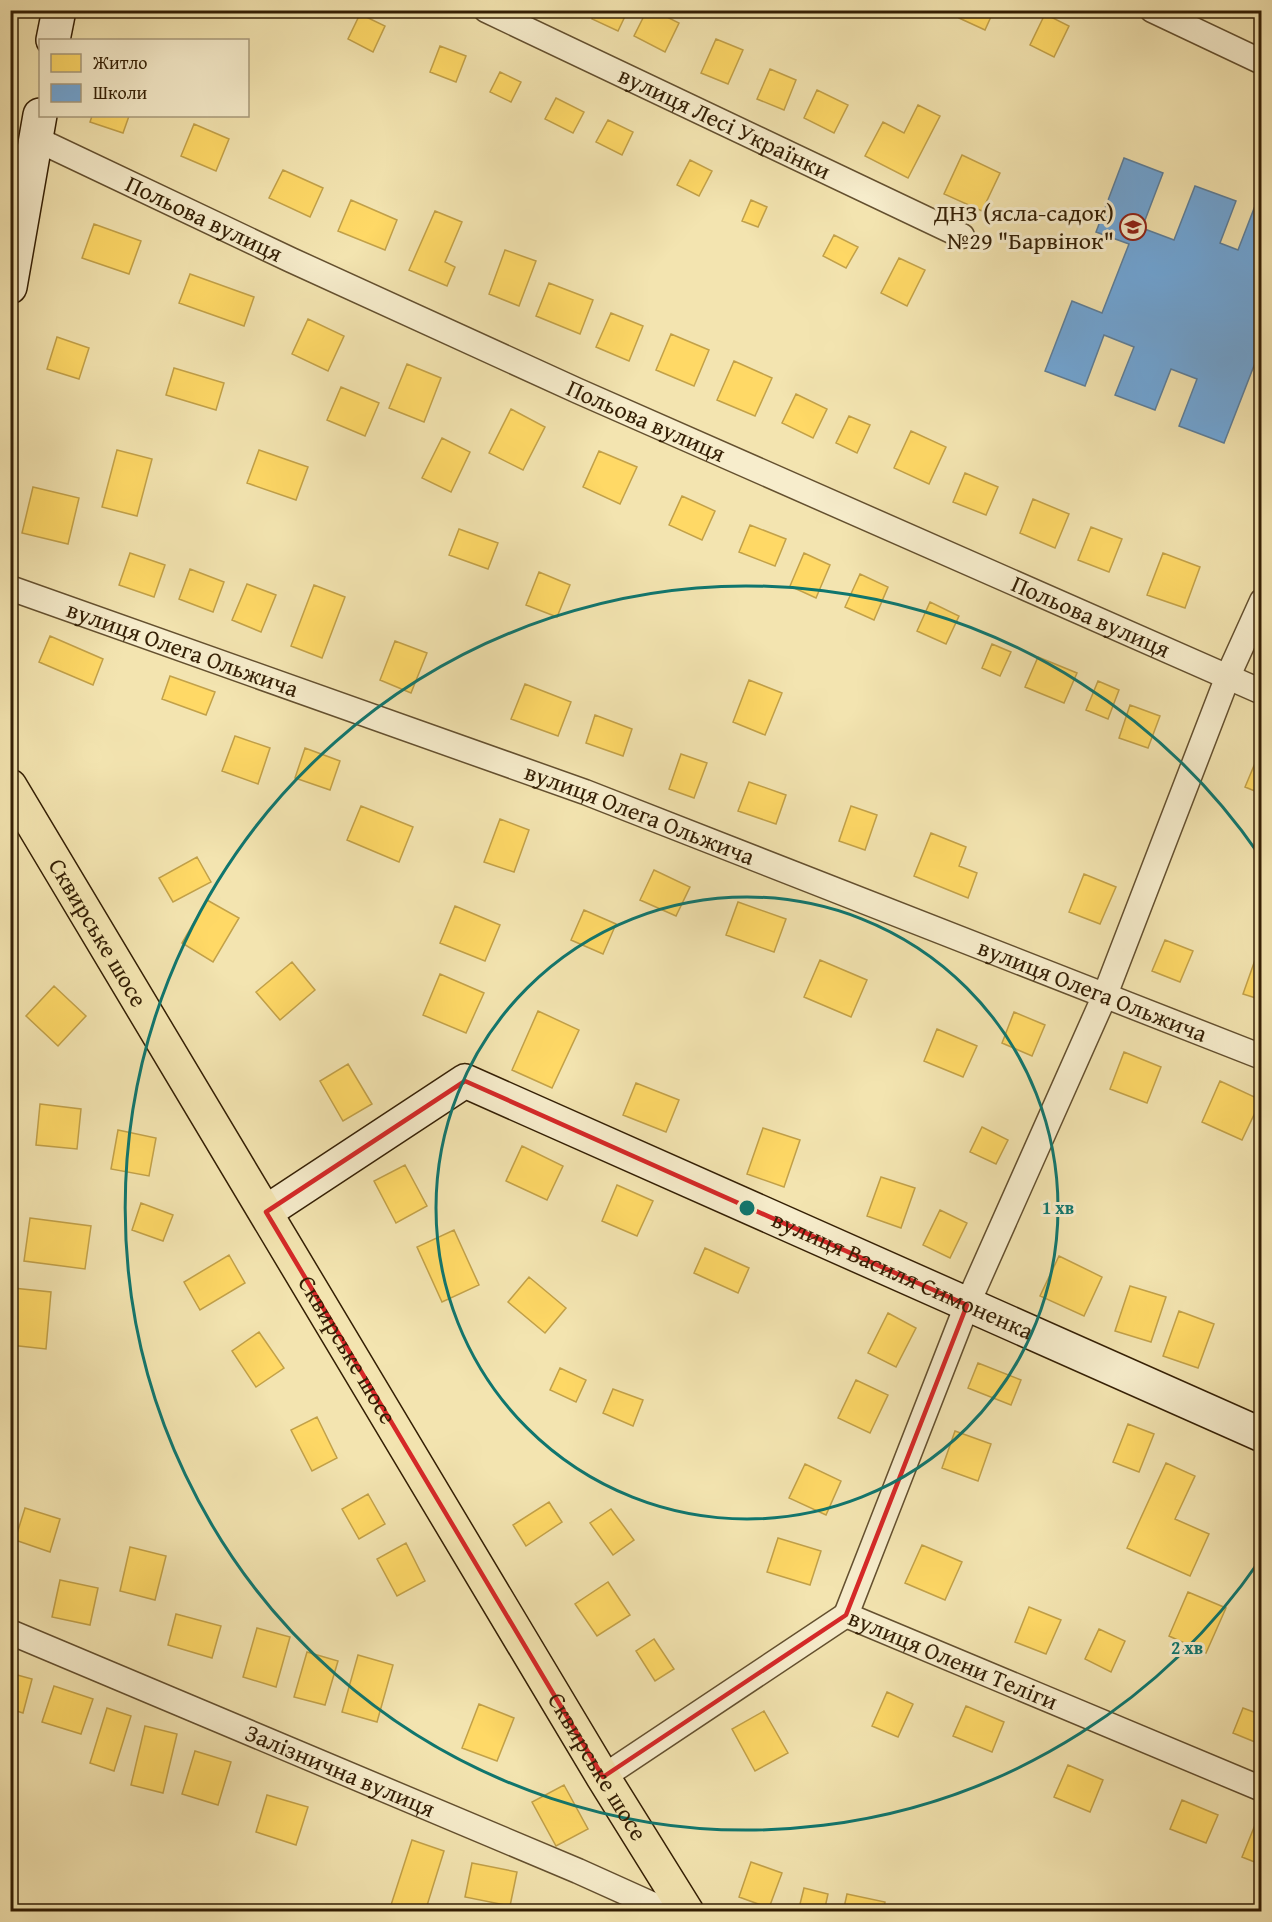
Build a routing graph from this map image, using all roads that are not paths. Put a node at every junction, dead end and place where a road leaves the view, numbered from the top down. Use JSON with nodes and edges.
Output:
{"nodes":[{"id":1,"x":58,"y":10,"type":"edge"},
{"id":2,"x":486,"y":10,"type":"edge"},
{"id":3,"x":1152,"y":10,"type":"edge"},
{"id":4,"x":53,"y":39,"type":"edge"},
{"id":5,"x":1262,"y":62,"type":"edge"},
{"id":6,"x":38,"y":127,"type":"edge"},
{"id":7,"x":962,"y":236,"type":"dead end"},
{"id":8,"x":10,"y":287,"type":"edge"},
{"id":9,"x":10,"y":588,"type":"edge"},
{"id":10,"x":1262,"y":601,"type":"edge"},
{"id":11,"x":1228,"y":676,"type":"junction"},
{"id":12,"x":1262,"y":692,"type":"edge"},
{"id":13,"x":10,"y":786,"type":"edge"},
{"id":14,"x":1105,"y":995,"type":"junction"},
{"id":15,"x":1262,"y":1057,"type":"edge"},
{"id":16,"x":266,"y":1212,"type":"junction"},
{"id":17,"x":967,"y":1305,"type":"junction"},
{"id":18,"x":1262,"y":1435,"type":"edge"},
{"id":19,"x":846,"y":1615,"type":"junction"},
{"id":20,"x":10,"y":1632,"type":"edge"},
{"id":21,"x":603,"y":1777,"type":"junction"},
{"id":22,"x":1262,"y":1789,"type":"edge"},
{"id":23,"x":669,"y":1911,"type":"edge"},
{"id":24,"x":687,"y":1911,"type":"edge"}],
"edges":[{"from":1,"to":4,"type":"street"},
{"from":2,"to":7,"type":"street","name":"вулиця Лесі Українки"},
{"from":3,"to":5,"type":"street"},
{"from":6,"to":8,"type":"street"},
{"from":6,"to":11,"type":"street","name":"Польова вулиця"},
{"from":9,"to":14,"type":"street","name":"вулиця Олега Ольжича"},
{"from":10,"to":11,"type":"street"},
{"from":11,"to":12,"type":"street","name":"Польова вулиця"},
{"from":11,"to":14,"type":"street"},
{"from":13,"to":16,"type":"main road","name":"Сквирське шосе"},
{"from":14,"to":15,"type":"street","name":"вулиця Олега Ольжича"},
{"from":14,"to":17,"type":"street"},
{"from":16,"to":17,"type":"street","name":"вулиця Василя Симоненка"},
{"from":16,"to":21,"type":"main road","name":"Сквирське шосе"},
{"from":17,"to":18,"type":"street","name":"вулиця Василя Симоненка"},
{"from":17,"to":19,"type":"street"},
{"from":19,"to":21,"type":"street","name":"вулиця Олени Теліги"},
{"from":19,"to":22,"type":"street","name":"вулиця Олени Теліги"},
{"from":20,"to":23,"type":"street","name":"Залізнична вулиця"},
{"from":21,"to":24,"type":"main road","name":"Сквирське шосе"}]}
